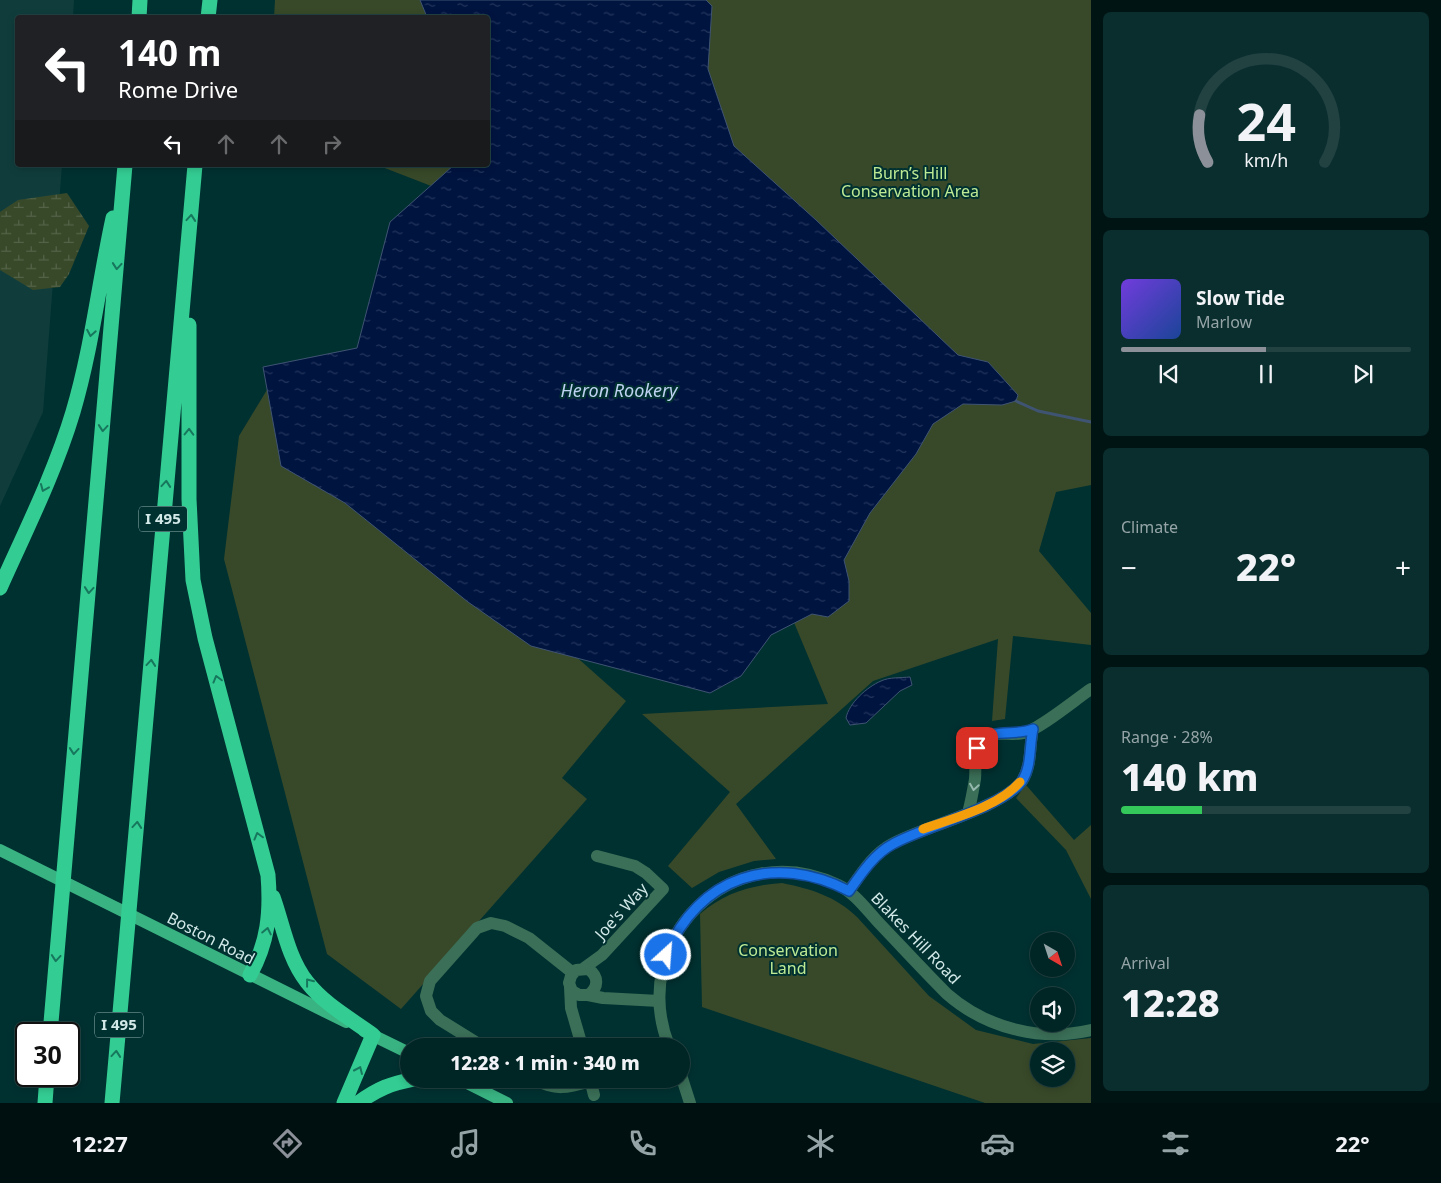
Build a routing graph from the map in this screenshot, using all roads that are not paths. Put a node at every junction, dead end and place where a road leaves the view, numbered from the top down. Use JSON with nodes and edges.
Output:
{"nodes":[{"id":1,"x":140,"y":0,"type":"edge"},
{"id":2,"x":210,"y":0,"type":"edge"},
{"id":3,"x":139,"y":15,"type":"edge"},
{"id":4,"x":208,"y":15,"type":"edge"},
{"id":5,"x":125,"y":167,"type":"edge"},
{"id":6,"x":125,"y":167,"type":"edge"},
{"id":7,"x":195,"y":167,"type":"edge"},
{"id":8,"x":188,"y":250,"type":"junction"},
{"id":9,"x":0,"y":588,"type":"edge"},
{"id":10,"x":1091,"y":689,"type":"edge"},
{"id":11,"x":1033,"y":729,"type":"junction"},
{"id":12,"x":968,"y":813,"type":"junction"},
{"id":13,"x":0,"y":850,"type":"edge"},
{"id":14,"x":597,"y":856,"type":"dead end"},
{"id":15,"x":269,"y":883,"type":"junction"},
{"id":16,"x":849,"y":891,"type":"junction"},
{"id":17,"x":602,"y":955,"type":"junction"},
{"id":18,"x":578,"y":970,"type":"junction"},
{"id":19,"x":250,"y":976,"type":"junction"},
{"id":20,"x":596,"y":978,"type":"junction"},
{"id":21,"x":570,"y":987,"type":"junction"},
{"id":22,"x":586,"y":995,"type":"junction"},
{"id":23,"x":623,"y":998,"type":"junction"},
{"id":24,"x":659,"y":1001,"type":"junction"},
{"id":25,"x":51,"y":1022,"type":"edge"},
{"id":26,"x":577,"y":1025,"type":"junction"},
{"id":27,"x":1091,"y":1030,"type":"edge"},
{"id":28,"x":373,"y":1035,"type":"junction"},
{"id":29,"x":469,"y":1038,"type":"edge"},
{"id":30,"x":580,"y":1038,"type":"edge"},
{"id":31,"x":667,"y":1038,"type":"edge"},
{"id":32,"x":400,"y":1049,"type":"edge"},
{"id":33,"x":400,"y":1082,"type":"edge"},
{"id":34,"x":46,"y":1087,"type":"edge"},
{"id":35,"x":478,"y":1088,"type":"edge"},
{"id":36,"x":592,"y":1088,"type":"edge"},
{"id":37,"x":685,"y":1088,"type":"edge"},
{"id":38,"x":594,"y":1095,"type":"dead end"},
{"id":39,"x":45,"y":1103,"type":"edge"},
{"id":40,"x":112,"y":1103,"type":"edge"},
{"id":41,"x":344,"y":1103,"type":"edge"},
{"id":42,"x":358,"y":1103,"type":"edge"},
{"id":43,"x":508,"y":1103,"type":"edge"},
{"id":44,"x":690,"y":1103,"type":"edge"}],
"edges":[{"from":1,"to":3,"type":"highway"},
{"from":2,"to":4,"type":"highway"},
{"from":5,"to":9,"type":"highway","one_way":true},
{"from":6,"to":25,"type":"highway","one_way":true},
{"from":8,"to":7,"type":"highway","number":"I 495","one_way":true},
{"from":15,"to":8,"type":"highway","one_way":true},
{"from":40,"to":8,"type":"highway","number":"I 495","one_way":true},
{"from":10,"to":11,"type":"street"},
{"from":11,"to":12,"type":"street"},
{"from":11,"to":12,"type":"street","one_way":true},
{"from":12,"to":16,"type":"street"},
{"from":13,"to":19,"type":"main road","name":"Boston Road"},
{"from":14,"to":17,"type":"street","name":"Joe's Way"},
{"from":19,"to":15,"type":"highway","one_way":true},
{"from":28,"to":15,"type":"highway","one_way":true},
{"from":16,"to":24,"type":"street","name":"Blakes Hill Road"},
{"from":16,"to":27,"type":"street","name":"Blakes Hill Road"},
{"from":17,"to":18,"type":"street","name":"Joe's Way"},
{"from":17,"to":20,"type":"street","name":"Joe's Way"},
{"from":18,"to":20,"type":"street"},
{"from":18,"to":21,"type":"street"},
{"from":18,"to":29,"type":"street"},
{"from":19,"to":28,"type":"main road","name":"Boston Road"},
{"from":20,"to":22,"type":"street"},
{"from":20,"to":23,"type":"street"},
{"from":21,"to":22,"type":"street"},
{"from":21,"to":26,"type":"street"},
{"from":22,"to":23,"type":"street"},
{"from":22,"to":26,"type":"street"},
{"from":23,"to":24,"type":"street"},
{"from":24,"to":31,"type":"street","name":"Blakes Hill Road"},
{"from":26,"to":30,"type":"street"},
{"from":28,"to":32,"type":"main road","name":"Boston Road"},
{"from":41,"to":28,"type":"highway","one_way":true},
{"from":33,"to":42,"type":"highway"},
{"from":34,"to":39,"type":"highway"},
{"from":35,"to":43,"type":"main road"},
{"from":36,"to":38,"type":"street"},
{"from":37,"to":44,"type":"street"}]}
